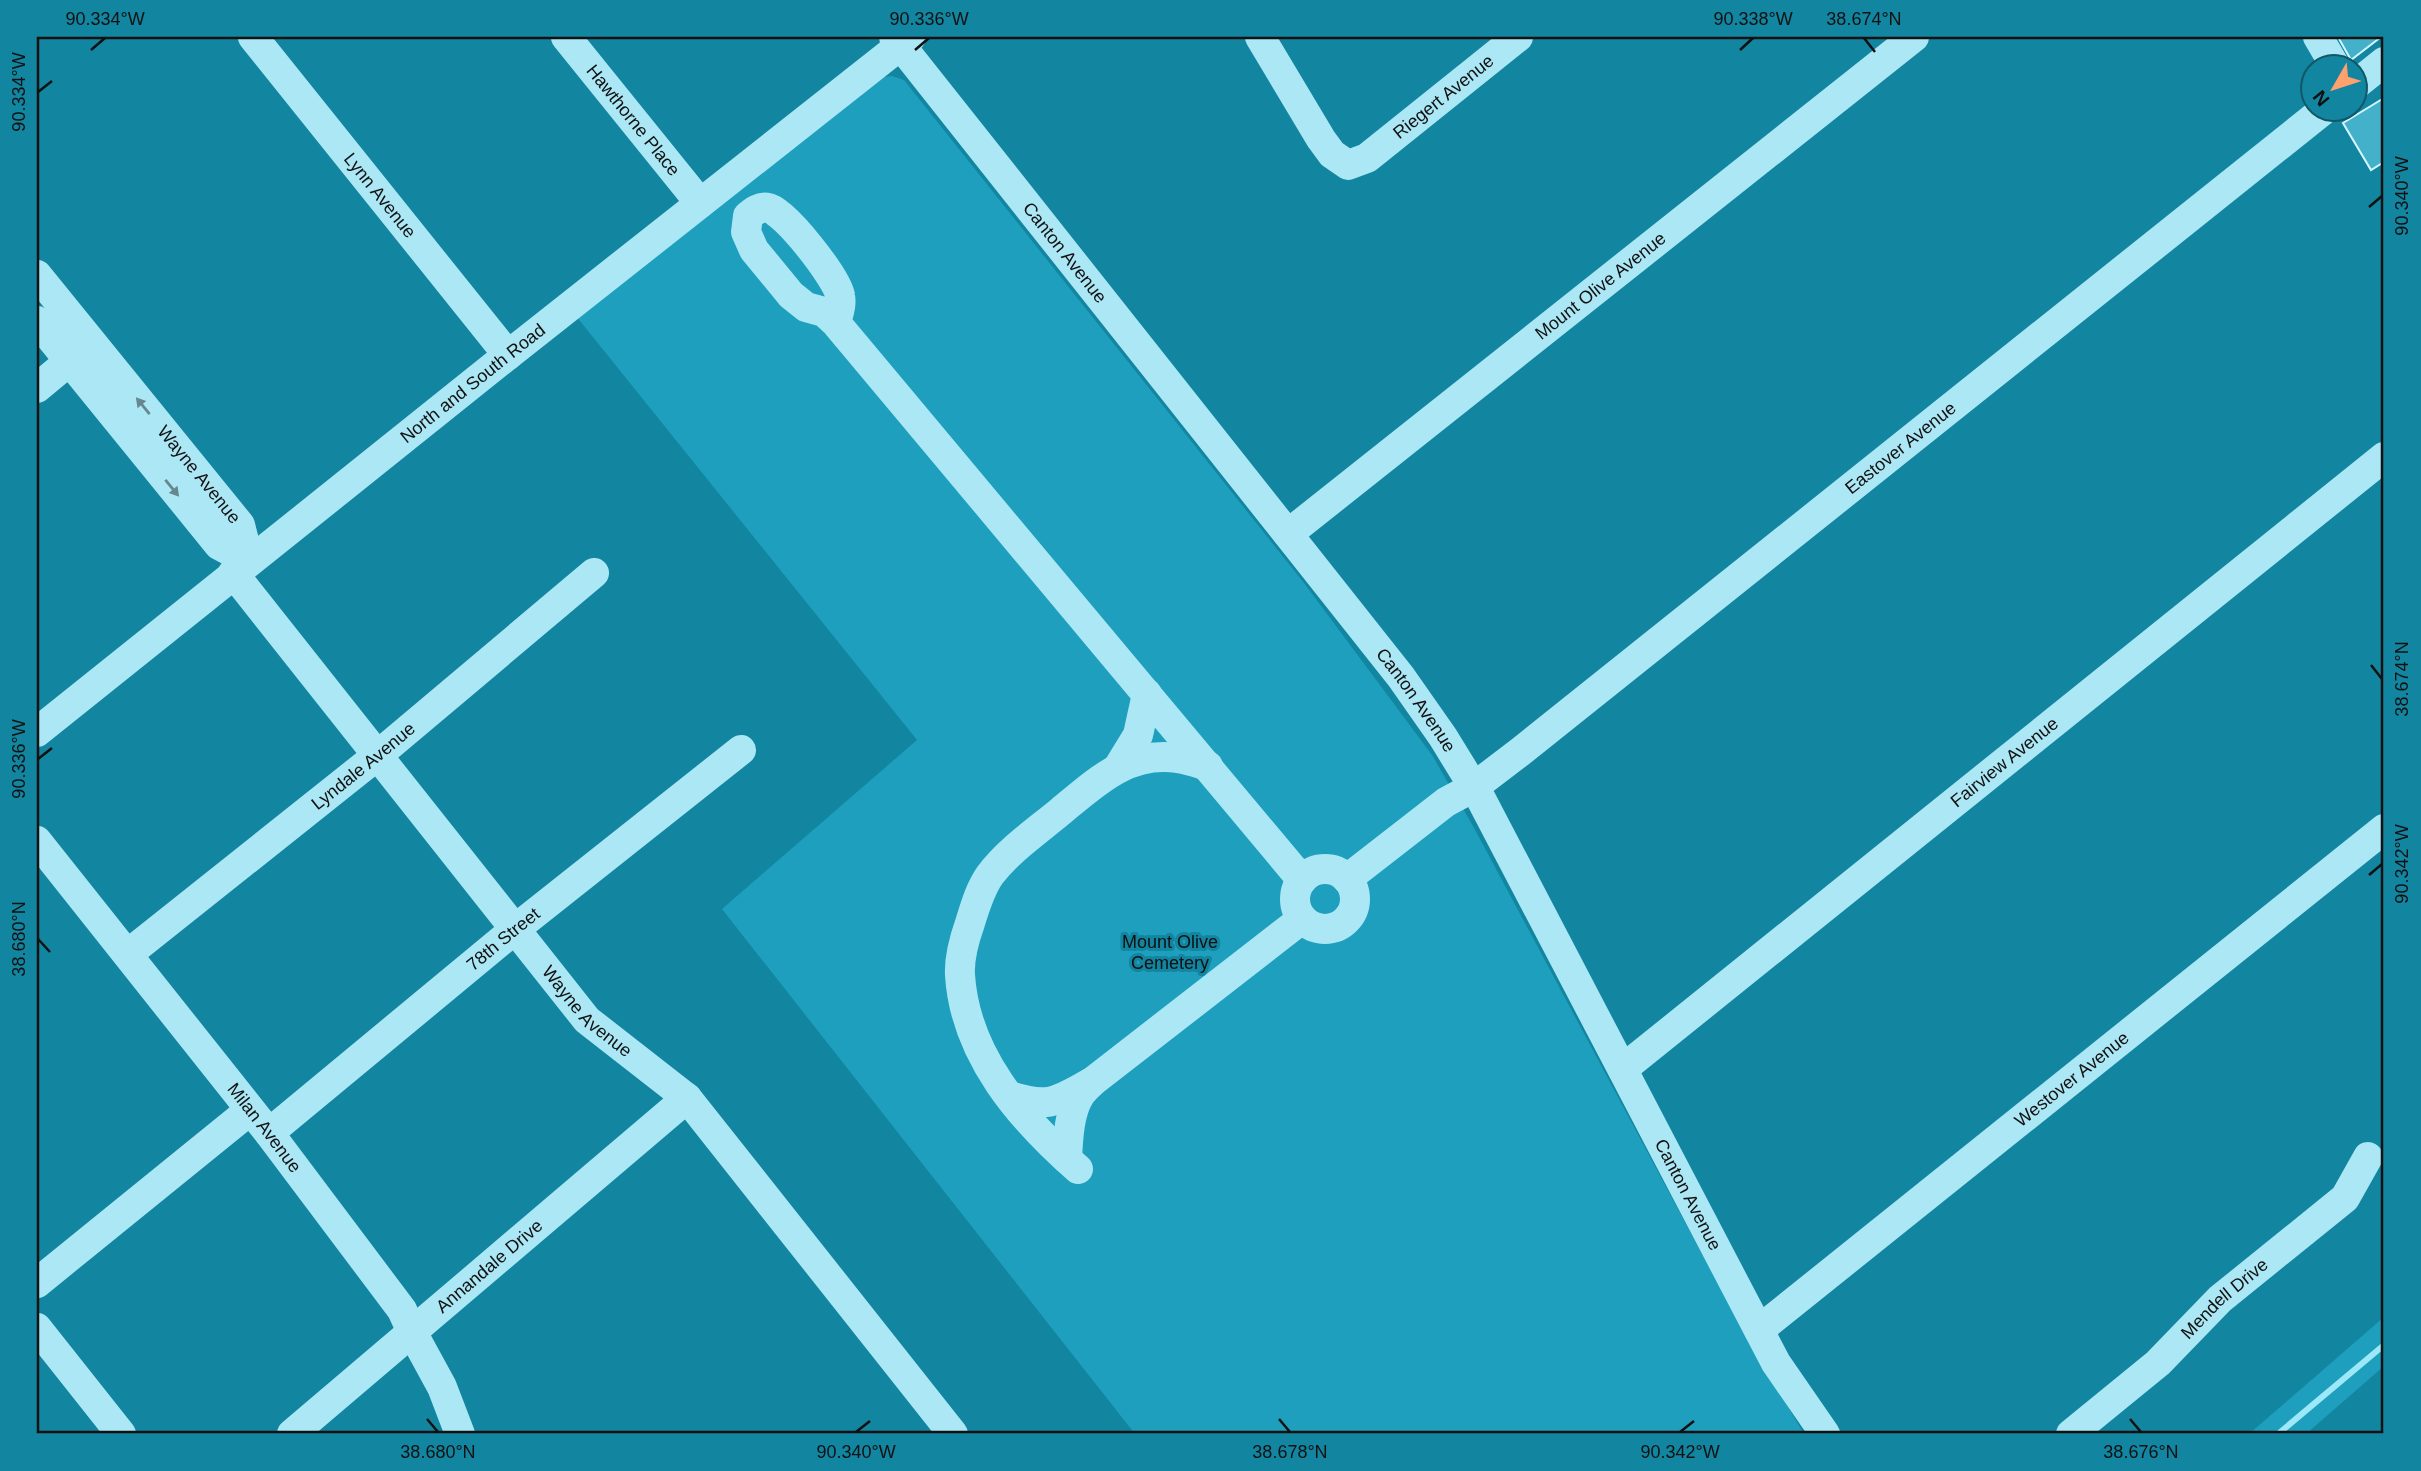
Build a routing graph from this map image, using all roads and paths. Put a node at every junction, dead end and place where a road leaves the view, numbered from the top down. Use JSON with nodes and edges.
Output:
{"nodes":[{"id":1,"x":253,"y":37,"type":"edge"},
{"id":2,"x":566,"y":37,"type":"edge"},
{"id":3,"x":1260,"y":37,"type":"edge"},
{"id":4,"x":1518,"y":37,"type":"edge"},
{"id":5,"x":1914,"y":37,"type":"edge"},
{"id":6,"x":901,"y":39,"type":"edge"},
{"id":7,"x":2384,"y":62,"type":"edge"},
{"id":8,"x":2368,"y":75,"type":"edge"},
{"id":9,"x":2308,"y":122,"type":"edge"},
{"id":10,"x":700,"y":203,"type":"junction"},
{"id":11,"x":37,"y":275,"type":"edge"},
{"id":12,"x":37,"y":321,"type":"edge"},
{"id":13,"x":836,"y":323,"type":"dead end"},
{"id":14,"x":92,"y":342,"type":"junction"},
{"id":15,"x":508,"y":355,"type":"junction"},
{"id":16,"x":69,"y":362,"type":"junction"},
{"id":17,"x":37,"y":388,"type":"edge"},
{"id":18,"x":2384,"y":457,"type":"edge"},
{"id":19,"x":1289,"y":534,"type":"junction"},
{"id":20,"x":241,"y":567,"type":"junction"},
{"id":21,"x":594,"y":573,"type":"dead end"},
{"id":22,"x":1147,"y":694,"type":"junction"},
{"id":23,"x":37,"y":732,"type":"edge"},
{"id":24,"x":741,"y":750,"type":"dead end"},
{"id":25,"x":378,"y":755,"type":"junction"},
{"id":26,"x":1119,"y":766,"type":"junction"},
{"id":27,"x":1208,"y":766,"type":"junction"},
{"id":28,"x":1474,"y":787,"type":"junction"},
{"id":29,"x":2384,"y":829,"type":"edge"},
{"id":30,"x":37,"y":841,"type":"edge"},
{"id":31,"x":1347,"y":879,"type":"junction"},
{"id":32,"x":1302,"y":880,"type":"junction"},
{"id":33,"x":1302,"y":919,"type":"junction"},
{"id":34,"x":514,"y":930,"type":"junction"},
{"id":35,"x":128,"y":954,"type":"junction"},
{"id":36,"x":1624,"y":1068,"type":"junction"},
{"id":37,"x":1092,"y":1082,"type":"junction"},
{"id":38,"x":1010,"y":1096,"type":"junction"},
{"id":39,"x":687,"y":1098,"type":"junction"},
{"id":40,"x":259,"y":1122,"type":"junction"},
{"id":41,"x":2368,"y":1157,"type":"dead end"},
{"id":42,"x":37,"y":1283,"type":"edge"},
{"id":43,"x":37,"y":1328,"type":"edge"},
{"id":44,"x":1759,"y":1330,"type":"junction"},
{"id":45,"x":412,"y":1332,"type":"junction"},
{"id":46,"x":121,"y":1434,"type":"edge"},
{"id":47,"x":292,"y":1434,"type":"edge"},
{"id":48,"x":460,"y":1434,"type":"edge"},
{"id":49,"x":953,"y":1434,"type":"edge"},
{"id":50,"x":1825,"y":1434,"type":"edge"},
{"id":51,"x":2071,"y":1434,"type":"edge"}],
"edges":[{"from":1,"to":15,"type":"street","name":"Lynn Avenue"},
{"from":2,"to":10,"type":"street","name":"Hawthorne Place"},
{"from":3,"to":4,"type":"street","name":"Riegert Avenue"},
{"from":5,"to":19,"type":"street","name":"Mount Olive Avenue"},
{"from":6,"to":10,"type":"street","name":"North and South Road"},
{"from":6,"to":19,"type":"street","name":"Canton Avenue"},
{"from":7,"to":8,"type":"street"},
{"from":9,"to":28,"type":"street","name":"Eastover Avenue"},
{"from":10,"to":15,"type":"street","name":"North and South Road"},
{"from":11,"to":14,"type":"street","name":"Wayne Avenue"},
{"from":12,"to":16,"type":"street","name":"Wayne Avenue"},
{"from":13,"to":22,"type":"street"},
{"from":14,"to":16,"type":"street"},
{"from":20,"to":14,"type":"street","name":"Wayne Avenue","one_way":true},
{"from":15,"to":20,"type":"street","name":"North and South Road"},
{"from":16,"to":17,"type":"street"},
{"from":16,"to":20,"type":"street","name":"Wayne Avenue","one_way":true},
{"from":18,"to":36,"type":"street","name":"Fairview Avenue"},
{"from":19,"to":28,"type":"street","name":"Canton Avenue"},
{"from":20,"to":23,"type":"street","name":"North and South Road"},
{"from":20,"to":25,"type":"street","name":"Wayne Avenue"},
{"from":21,"to":25,"type":"street","name":"Lyndale Avenue"},
{"from":22,"to":26,"type":"street"},
{"from":22,"to":27,"type":"street"},
{"from":24,"to":34,"type":"street","name":"78th Street"},
{"from":25,"to":34,"type":"street","name":"Wayne Avenue"},
{"from":25,"to":35,"type":"street","name":"Lyndale Avenue"},
{"from":26,"to":27,"type":"street"},
{"from":26,"to":38,"type":"street"},
{"from":27,"to":32,"type":"street"},
{"from":28,"to":31,"type":"street","name":"Eastover Avenue"},
{"from":28,"to":36,"type":"street","name":"Canton Avenue"},
{"from":29,"to":44,"type":"street","name":"Westover Avenue"},
{"from":30,"to":35,"type":"street","name":"Milan Avenue"},
{"from":31,"to":32,"type":"street"},
{"from":31,"to":33,"type":"street"},
{"from":32,"to":33,"type":"street"},
{"from":33,"to":37,"type":"street"},
{"from":34,"to":39,"type":"street","name":"Wayne Avenue"},
{"from":34,"to":40,"type":"street","name":"78th Street"},
{"from":35,"to":40,"type":"street","name":"Milan Avenue"},
{"from":36,"to":44,"type":"street","name":"Canton Avenue"},
{"from":37,"to":38,"type":"street"},
{"from":37,"to":38,"type":"street"},
{"from":39,"to":45,"type":"street","name":"Annandale Drive"},
{"from":39,"to":49,"type":"street","name":"Wayne Avenue"},
{"from":40,"to":42,"type":"street","name":"78th Street"},
{"from":40,"to":45,"type":"street","name":"Milan Avenue"},
{"from":41,"to":51,"type":"street","name":"Mendell Drive"},
{"from":43,"to":46,"type":"street"},
{"from":44,"to":50,"type":"street","name":"Canton Avenue"},
{"from":45,"to":47,"type":"street","name":"Annandale Drive"},
{"from":45,"to":48,"type":"street","name":"Milan Avenue"}]}
